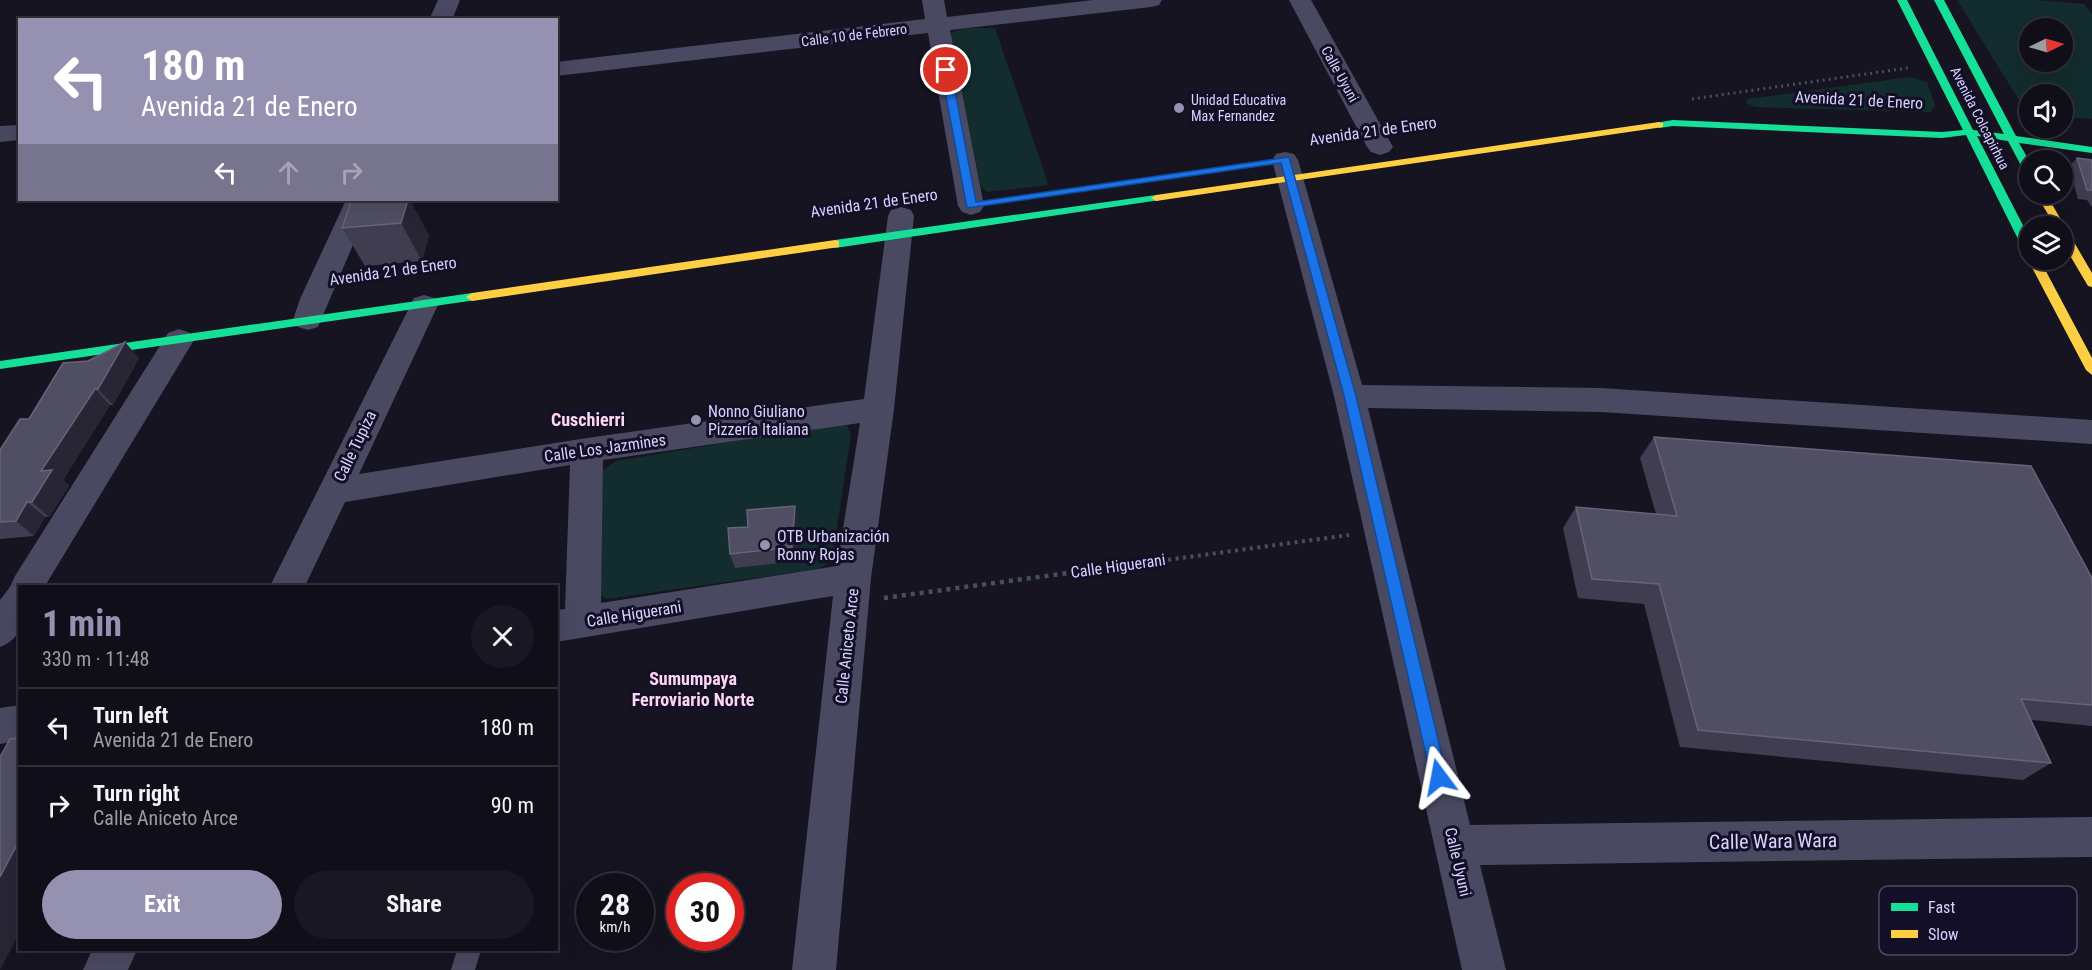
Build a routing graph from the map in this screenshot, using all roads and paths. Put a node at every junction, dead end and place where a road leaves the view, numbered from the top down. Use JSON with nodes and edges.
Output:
{"nodes":[{"id":1,"x":449,"y":0,"type":"edge"},
{"id":2,"x":933,"y":0,"type":"edge"},
{"id":3,"x":1151,"y":0,"type":"edge"},
{"id":4,"x":1300,"y":0,"type":"edge"},
{"id":5,"x":1902,"y":0,"type":"edge"},
{"id":6,"x":1939,"y":0,"type":"edge"},
{"id":7,"x":441,"y":18,"type":"edge"},
{"id":8,"x":937,"y":25,"type":"junction"},
{"id":9,"x":1935,"y":65,"type":"junction"},
{"id":10,"x":558,"y":69,"type":"edge"},
{"id":11,"x":1688,"y":100,"type":"dead end"},
{"id":12,"x":1935,"y":120,"type":"dead end"},
{"id":13,"x":18,"y":132,"type":"edge"},
{"id":14,"x":1968,"y":132,"type":"junction"},
{"id":15,"x":0,"y":134,"type":"edge"},
{"id":16,"x":2009,"y":136,"type":"junction"},
{"id":17,"x":1380,"y":147,"type":"dead end"},
{"id":18,"x":2092,"y":150,"type":"edge"},
{"id":19,"x":2019,"y":154,"type":"edge"},
{"id":20,"x":1287,"y":164,"type":"junction"},
{"id":21,"x":359,"y":201,"type":"edge"},
{"id":22,"x":971,"y":206,"type":"dead end"},
{"id":23,"x":900,"y":221,"type":"junction"},
{"id":24,"x":2019,"y":229,"type":"edge"},
{"id":25,"x":2073,"y":250,"type":"edge"},
{"id":26,"x":2039,"y":270,"type":"edge"},
{"id":27,"x":2092,"y":283,"type":"edge"},
{"id":28,"x":313,"y":304,"type":"junction"},
{"id":29,"x":424,"y":305,"type":"junction"},
{"id":30,"x":179,"y":340,"type":"junction"},
{"id":31,"x":0,"y":365,"type":"edge"},
{"id":32,"x":2092,"y":370,"type":"edge"},
{"id":33,"x":1350,"y":396,"type":"junction"},
{"id":34,"x":878,"y":409,"type":"junction"},
{"id":35,"x":2092,"y":432,"type":"edge"},
{"id":36,"x":587,"y":450,"type":"junction"},
{"id":37,"x":333,"y":492,"type":"junction"},
{"id":38,"x":1382,"y":531,"type":"junction"},
{"id":39,"x":28,"y":585,"type":"edge"},
{"id":40,"x":288,"y":585,"type":"edge"},
{"id":41,"x":865,"y":589,"type":"junction"},
{"id":42,"x":18,"y":602,"type":"edge"},
{"id":43,"x":570,"y":624,"type":"edge"},
{"id":44,"x":0,"y":631,"type":"edge"},
{"id":45,"x":18,"y":722,"type":"edge"},
{"id":46,"x":0,"y":726,"type":"edge"},
{"id":47,"x":2092,"y":837,"type":"edge"},
{"id":48,"x":1454,"y":844,"type":"junction"},
{"id":49,"x":114,"y":951,"type":"edge"},
{"id":50,"x":469,"y":951,"type":"edge"},
{"id":51,"x":105,"y":970,"type":"edge"},
{"id":52,"x":463,"y":970,"type":"edge"},
{"id":53,"x":814,"y":970,"type":"edge"},
{"id":54,"x":1484,"y":970,"type":"edge"}],
"edges":[{"from":1,"to":7,"type":"street"},
{"from":2,"to":8,"type":"street"},
{"from":3,"to":8,"type":"street","name":"Calle 10 de Febrero"},
{"from":4,"to":17,"type":"street","name":"Calle Uyuni"},
{"from":5,"to":9,"type":"street","name":"Avenida Colcapirhua"},
{"from":6,"to":16,"type":"street","name":"Avenida Colcapirhua"},
{"from":8,"to":10,"type":"street","name":"Calle 10 de Febrero"},
{"from":8,"to":22,"type":"street"},
{"from":9,"to":11,"type":"path"},
{"from":9,"to":14,"type":"street","name":"Avenida Colcapirhua"},
{"from":12,"to":14,"type":"street","name":"Avenida 21 de Enero"},
{"from":13,"to":15,"type":"street"},
{"from":14,"to":16,"type":"street","name":"Avenida 21 de Enero"},
{"from":14,"to":20,"type":"street","name":"Avenida 21 de Enero"},
{"from":14,"to":24,"type":"street","name":"Avenida Colcapirhua"},
{"from":16,"to":18,"type":"street","name":"Avenida 21 de Enero"},
{"from":16,"to":19,"type":"street","name":"Avenida Colcapirhua"},
{"from":20,"to":23,"type":"street","name":"Avenida 21 de Enero"},
{"from":20,"to":33,"type":"street","name":"Calle Uyuni"},
{"from":21,"to":28,"type":"street"},
{"from":23,"to":29,"type":"street","name":"Avenida 21 de Enero"},
{"from":23,"to":34,"type":"street","name":"Calle Aniceto Arce"},
{"from":25,"to":27,"type":"street"},
{"from":26,"to":32,"type":"street"},
{"from":28,"to":29,"type":"street","name":"Avenida 21 de Enero"},
{"from":28,"to":30,"type":"street","name":"Avenida 21 de Enero"},
{"from":29,"to":37,"type":"street","name":"Calle Tupiza"},
{"from":30,"to":31,"type":"street","name":"Avenida 21 de Enero"},
{"from":30,"to":39,"type":"street"},
{"from":33,"to":35,"type":"street"},
{"from":33,"to":38,"type":"street","name":"Calle Uyuni"},
{"from":34,"to":36,"type":"street","name":"Calle Los Jazmines"},
{"from":34,"to":41,"type":"street","name":"Calle Aniceto Arce"},
{"from":36,"to":37,"type":"street","name":"Calle Los Jazmines"},
{"from":36,"to":43,"type":"street"},
{"from":37,"to":40,"type":"street","name":"Calle Tupiza"},
{"from":38,"to":41,"type":"path","name":"Calle Higuerani"},
{"from":38,"to":48,"type":"street","name":"Calle Uyuni"},
{"from":41,"to":43,"type":"street","name":"Calle Higuerani"},
{"from":41,"to":53,"type":"street","name":"Calle Aniceto Arce"},
{"from":42,"to":44,"type":"street"},
{"from":45,"to":46,"type":"street"},
{"from":47,"to":48,"type":"street","name":"Calle Wara Wara"},
{"from":48,"to":54,"type":"street","name":"Calle Uyuni"},
{"from":49,"to":51,"type":"street"},
{"from":50,"to":52,"type":"lane"}]}
